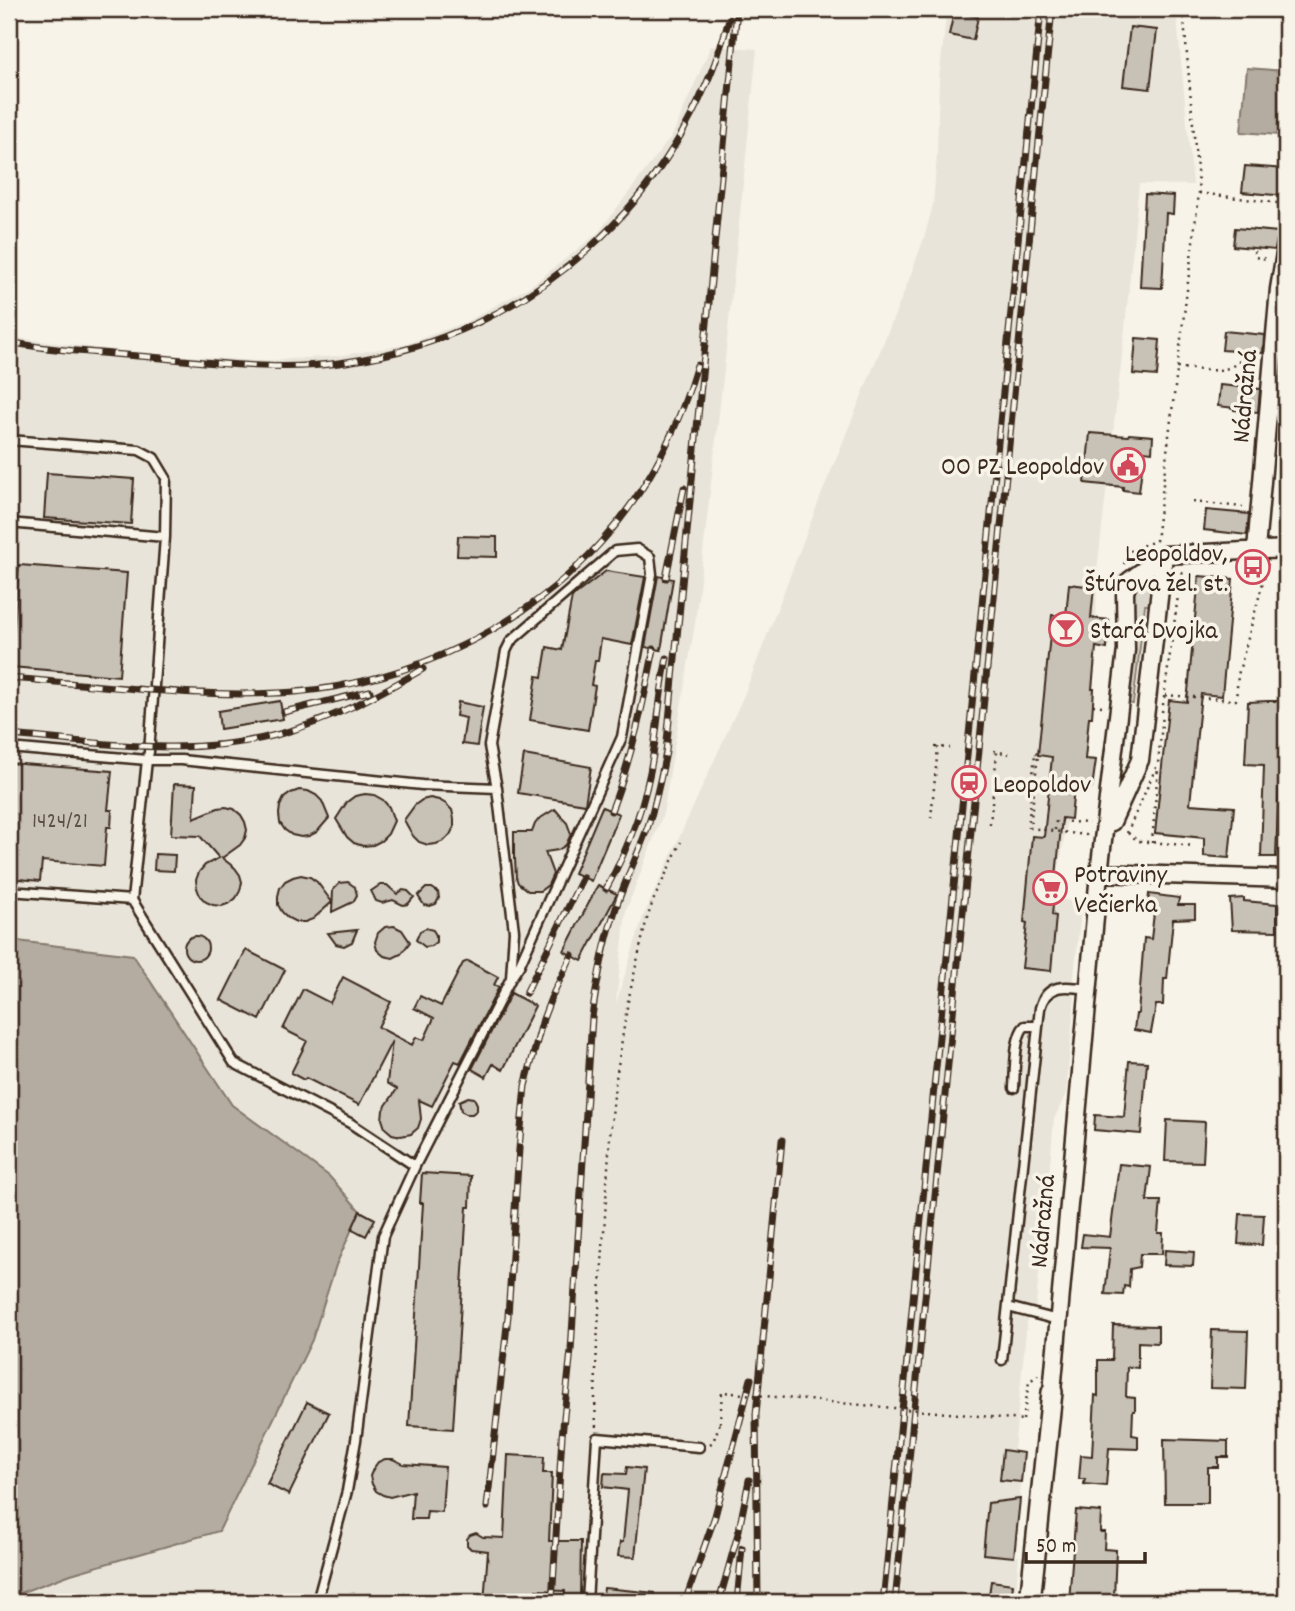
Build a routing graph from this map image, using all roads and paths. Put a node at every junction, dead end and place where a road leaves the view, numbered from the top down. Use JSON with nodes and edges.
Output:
{"nodes":[{"id":1,"x":1183,"y":9,"type":"edge"},
{"id":2,"x":1199,"y":193,"type":"junction"},
{"id":3,"x":1286,"y":204,"type":"edge"},
{"id":4,"x":1286,"y":247,"type":"edge"},
{"id":5,"x":1273,"y":359,"type":"junction"},
{"id":6,"x":1177,"y":368,"type":"junction"},
{"id":7,"x":1239,"y":411,"type":"dead end"},
{"id":8,"x":9,"y":440,"type":"edge"},
{"id":9,"x":1265,"y":449,"type":"junction"},
{"id":10,"x":1193,"y":502,"type":"dead end"},
{"id":11,"x":1260,"y":509,"type":"junction"},
{"id":12,"x":9,"y":523,"type":"edge"},
{"id":13,"x":165,"y":537,"type":"junction"},
{"id":14,"x":1286,"y":550,"type":"edge"},
{"id":15,"x":1164,"y":555,"type":"junction"},
{"id":16,"x":1259,"y":557,"type":"junction"},
{"id":17,"x":1189,"y":570,"type":"dead end"},
{"id":18,"x":9,"y":748,"type":"edge"},
{"id":19,"x":950,"y":748,"type":"dead end"},
{"id":20,"x":1030,"y":753,"type":"dead end"},
{"id":21,"x":1035,"y":753,"type":"junction"},
{"id":22,"x":1009,"y":754,"type":"dead end"},
{"id":23,"x":147,"y":760,"type":"junction"},
{"id":24,"x":1158,"y":763,"type":"dead end"},
{"id":25,"x":498,"y":788,"type":"junction"},
{"id":26,"x":931,"y":818,"type":"dead end"},
{"id":27,"x":1090,"y":823,"type":"dead end"},
{"id":28,"x":990,"y":824,"type":"dead end"},
{"id":29,"x":1028,"y":828,"type":"dead end"},
{"id":30,"x":1055,"y":831,"type":"junction"},
{"id":31,"x":1127,"y":833,"type":"dead end"},
{"id":32,"x":681,"y":842,"type":"dead end"},
{"id":33,"x":1152,"y":843,"type":"junction"},
{"id":34,"x":1104,"y":844,"type":"junction"},
{"id":35,"x":1195,"y":846,"type":"dead end"},
{"id":36,"x":1099,"y":873,"type":"junction"},
{"id":37,"x":1286,"y":879,"type":"edge"},
{"id":38,"x":9,"y":891,"type":"edge"},
{"id":39,"x":132,"y":900,"type":"junction"},
{"id":40,"x":512,"y":978,"type":"junction"},
{"id":41,"x":1089,"y":989,"type":"junction"},
{"id":42,"x":1038,"y":1026,"type":"junction"},
{"id":43,"x":1014,"y":1087,"type":"dead end"},
{"id":44,"x":415,"y":1167,"type":"junction"},
{"id":45,"x":1008,"y":1307,"type":"junction"},
{"id":46,"x":1058,"y":1320,"type":"junction"},
{"id":47,"x":1002,"y":1360,"type":"dead end"},
{"id":48,"x":1029,"y":1382,"type":"dead end"},
{"id":49,"x":1052,"y":1392,"type":"joint"},
{"id":50,"x":597,"y":1438,"type":"junction"},
{"id":51,"x":699,"y":1447,"type":"joint"},
{"id":52,"x":317,"y":1602,"type":"edge"},
{"id":53,"x":587,"y":1602,"type":"edge"},
{"id":54,"x":1030,"y":1602,"type":"edge"}],
"edges":[{"from":1,"to":2,"type":"path"},
{"from":2,"to":3,"type":"path"},
{"from":2,"to":6,"type":"path"},
{"from":4,"to":5,"type":"street","name":"Nádražná"},
{"from":5,"to":6,"type":"path"},
{"from":5,"to":9,"type":"street","name":"Nádražná"},
{"from":6,"to":15,"type":"path"},
{"from":7,"to":9,"type":"path"},
{"from":8,"to":13,"type":"lane"},
{"from":9,"to":11,"type":"street","name":"Nádražná"},
{"from":10,"to":11,"type":"path"},
{"from":11,"to":16,"type":"street","name":"Nádražná"},
{"from":12,"to":13,"type":"lane"},
{"from":13,"to":23,"type":"lane"},
{"from":14,"to":16,"type":"street"},
{"from":15,"to":16,"type":"street"},
{"from":15,"to":34,"type":"street","name":"Nádražná"},
{"from":15,"to":34,"type":"street","name":"Nádražná"},
{"from":16,"to":17,"type":"path"},
{"from":18,"to":23,"type":"lane"},
{"from":19,"to":26,"type":"path"},
{"from":20,"to":21,"type":"path"},
{"from":21,"to":29,"type":"path"},
{"from":21,"to":30,"type":"path"},
{"from":22,"to":28,"type":"path"},
{"from":23,"to":25,"type":"lane"},
{"from":23,"to":39,"type":"lane"},
{"from":24,"to":33,"type":"path"},
{"from":25,"to":40,"type":"lane"},
{"from":25,"to":40,"type":"lane"},
{"from":27,"to":30,"type":"path"},
{"from":30,"to":34,"type":"path"},
{"from":31,"to":33,"type":"path"},
{"from":32,"to":50,"type":"path"},
{"from":33,"to":35,"type":"path"},
{"from":34,"to":36,"type":"street","name":"Nádražná"},
{"from":36,"to":37,"type":"street"},
{"from":36,"to":41,"type":"street","name":"Nádražná"},
{"from":38,"to":39,"type":"lane"},
{"from":39,"to":44,"type":"lane"},
{"from":40,"to":44,"type":"lane"},
{"from":41,"to":42,"type":"lane"},
{"from":41,"to":46,"type":"street","name":"Nádražná"},
{"from":42,"to":43,"type":"lane"},
{"from":42,"to":45,"type":"lane"},
{"from":44,"to":52,"type":"lane"},
{"from":45,"to":46,"type":"lane"},
{"from":45,"to":47,"type":"lane"},
{"from":46,"to":49,"type":"street","name":"Nádražná"},
{"from":48,"to":51,"type":"path","bridge":true},
{"from":49,"to":54,"type":"street","name":"Nádražná"},
{"from":50,"to":51,"type":"lane"},
{"from":50,"to":53,"type":"lane"}]}
